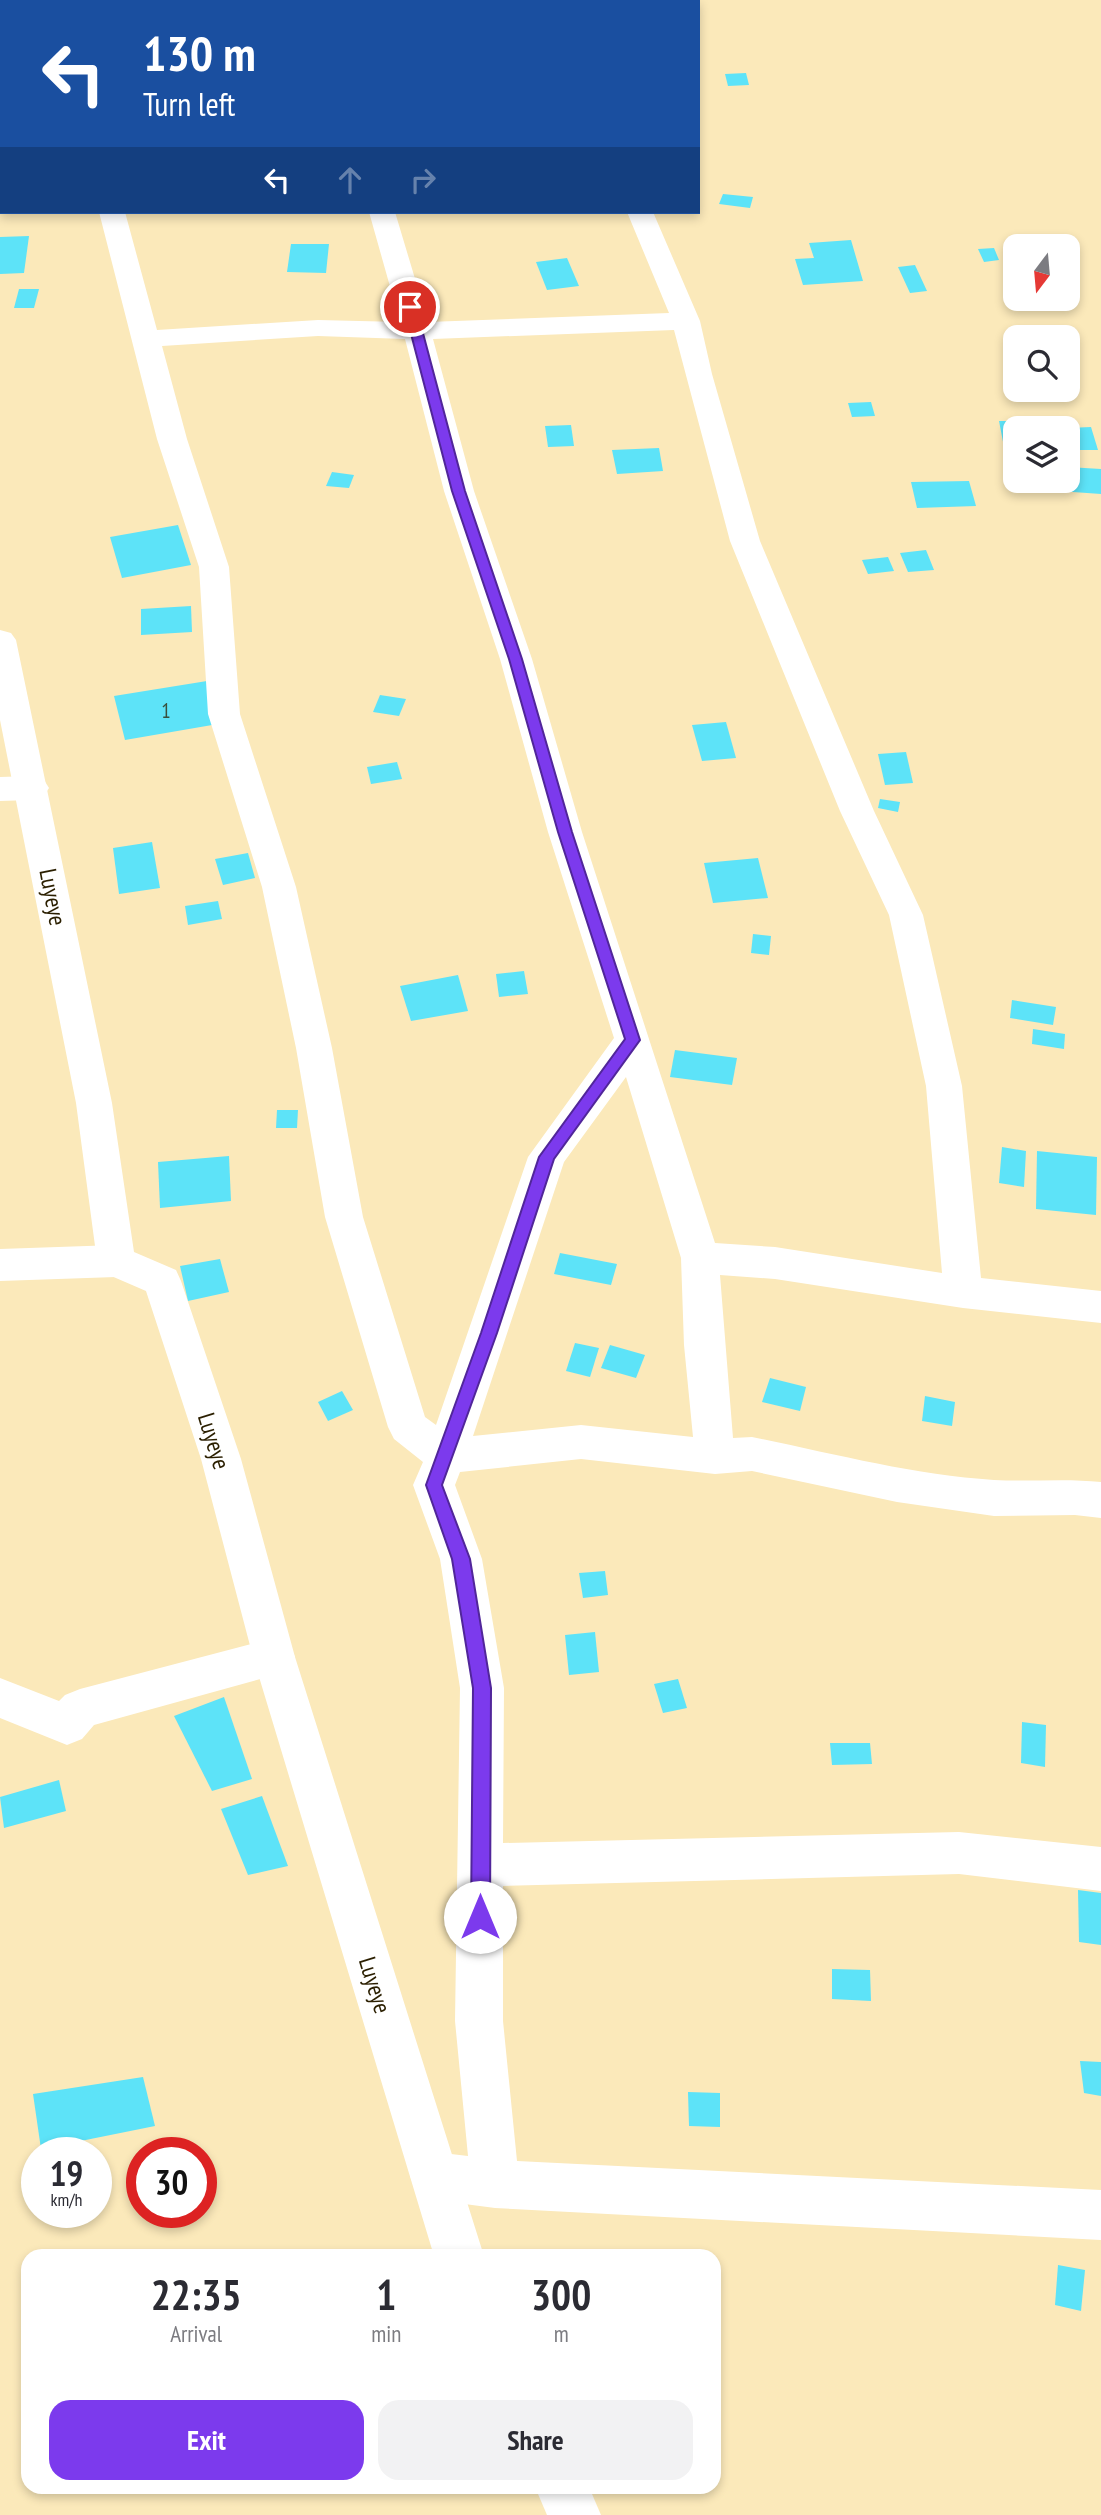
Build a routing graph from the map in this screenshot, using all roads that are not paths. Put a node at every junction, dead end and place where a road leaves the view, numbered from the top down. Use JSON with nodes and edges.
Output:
{"nodes":[{"id":1,"x":113,"y":214,"type":"edge"},
{"id":2,"x":383,"y":214,"type":"edge"},
{"id":3,"x":633,"y":215,"type":"edge"},
{"id":4,"x":686,"y":321,"type":"junction"},
{"id":5,"x":417,"y":331,"type":"junction"},
{"id":6,"x":146,"y":339,"type":"junction"},
{"id":7,"x":0,"y":640,"type":"edge"},
{"id":8,"x":16,"y":789,"type":"edge"},
{"id":9,"x":633,"y":1040,"type":"junction"},
{"id":10,"x":700,"y":1258,"type":"junction"},
{"id":11,"x":116,"y":1261,"type":"junction"},
{"id":12,"x":0,"y":1265,"type":"edge"},
{"id":13,"x":963,"y":1292,"type":"junction"},
{"id":14,"x":1101,"y":1307,"type":"edge"},
{"id":15,"x":446,"y":1457,"type":"junction"},
{"id":16,"x":715,"y":1457,"type":"junction"},
{"id":17,"x":1101,"y":1500,"type":"edge"},
{"id":18,"x":274,"y":1657,"type":"junction"},
{"id":19,"x":0,"y":1698,"type":"edge"},
{"id":20,"x":481,"y":1864,"type":"junction"},
{"id":21,"x":1101,"y":1869,"type":"edge"},
{"id":22,"x":434,"y":2176,"type":"junction"},
{"id":23,"x":495,"y":2184,"type":"junction"},
{"id":24,"x":1101,"y":2215,"type":"edge"},
{"id":25,"x":457,"y":2249,"type":"edge"},
{"id":26,"x":564,"y":2494,"type":"edge"},
{"id":27,"x":575,"y":2515,"type":"edge"}],
"edges":[{"from":1,"to":6,"type":"street"},
{"from":2,"to":5,"type":"street"},
{"from":3,"to":4,"type":"street"},
{"from":4,"to":5,"type":"street"},
{"from":4,"to":13,"type":"street"},
{"from":5,"to":6,"type":"street"},
{"from":5,"to":9,"type":"street"},
{"from":6,"to":15,"type":"street"},
{"from":7,"to":8,"type":"street","name":"Luyeye"},
{"from":8,"to":11,"type":"street","name":"Luyeye"},
{"from":9,"to":10,"type":"street"},
{"from":9,"to":15,"type":"street"},
{"from":10,"to":13,"type":"street"},
{"from":10,"to":16,"type":"street"},
{"from":11,"to":12,"type":"street"},
{"from":11,"to":18,"type":"street","name":"Luyeye"},
{"from":13,"to":14,"type":"street"},
{"from":15,"to":16,"type":"street"},
{"from":15,"to":20,"type":"street"},
{"from":16,"to":17,"type":"street"},
{"from":18,"to":19,"type":"street"},
{"from":18,"to":22,"type":"street","name":"Luyeye"},
{"from":20,"to":21,"type":"street"},
{"from":20,"to":23,"type":"street"},
{"from":22,"to":23,"type":"street"},
{"from":22,"to":25,"type":"street","name":"Luyeye"},
{"from":23,"to":24,"type":"street"},
{"from":26,"to":27,"type":"street"}]}
